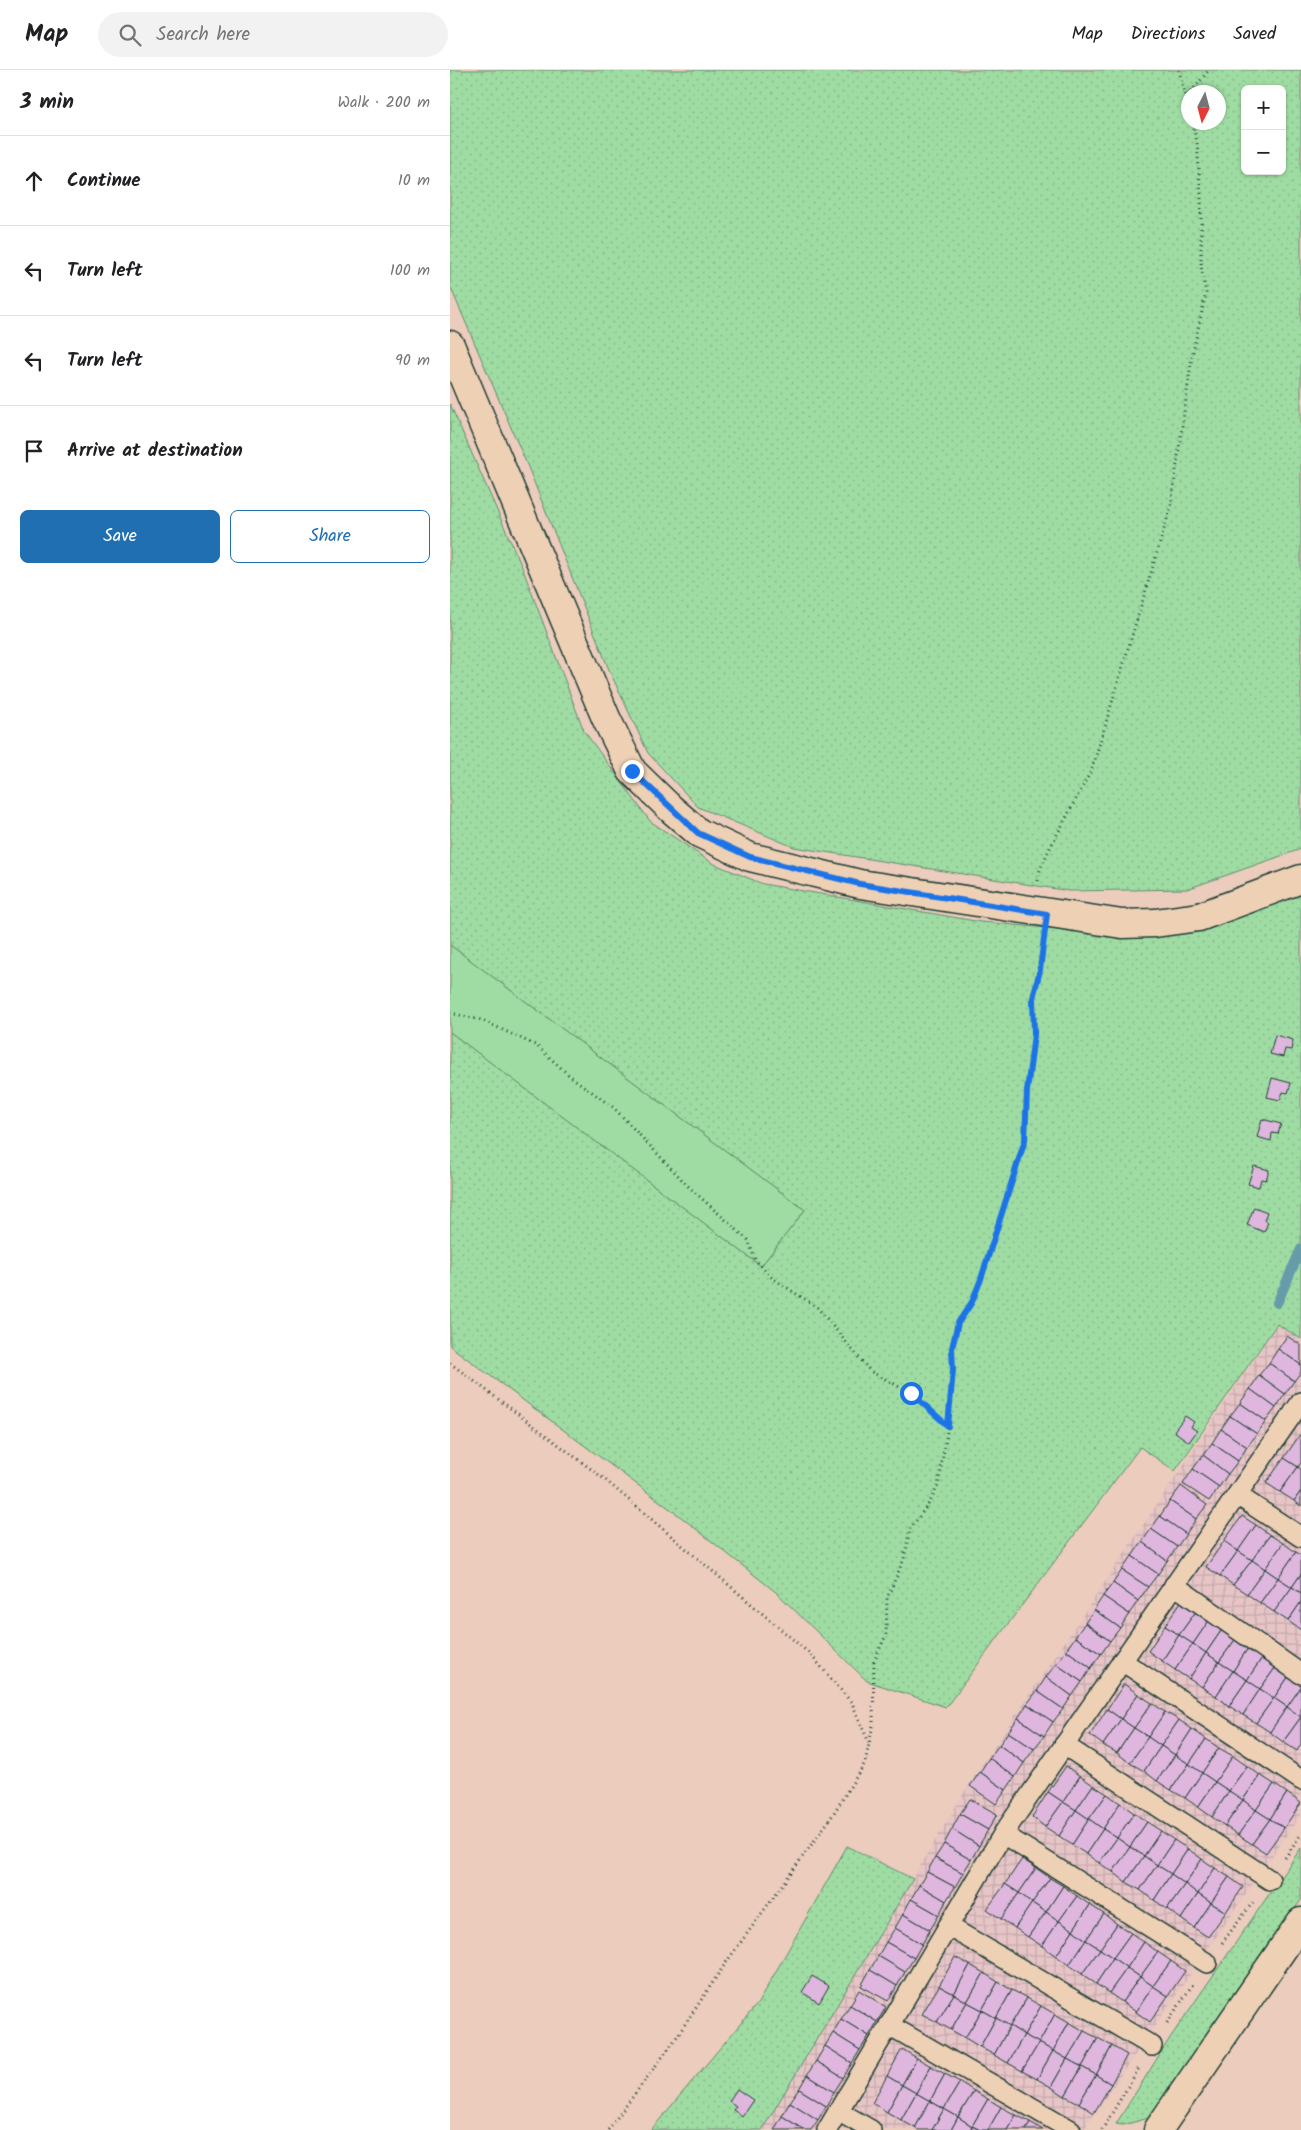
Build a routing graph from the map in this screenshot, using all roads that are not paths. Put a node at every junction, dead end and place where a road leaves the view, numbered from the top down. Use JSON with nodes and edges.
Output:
{"nodes":[{"id":1,"x":450,"y":345,"type":"edge"},
{"id":2,"x":1301,"y":878,"type":"edge"},
{"id":3,"x":1300,"y":1406,"type":"edge"},
{"id":4,"x":1237,"y":1494,"type":"junction"},
{"id":5,"x":1301,"y":1537,"type":"edge"},
{"id":6,"x":1174,"y":1585,"type":"junction"},
{"id":7,"x":1122,"y":1661,"type":"junction"},
{"id":8,"x":1301,"y":1674,"type":"edge"},
{"id":9,"x":1064,"y":1745,"type":"junction"},
{"id":10,"x":1301,"y":1780,"type":"edge"},
{"id":11,"x":1003,"y":1834,"type":"junction"},
{"id":12,"x":1270,"y":1880,"type":"dead end"},
{"id":13,"x":1301,"y":1922,"type":"edge"},
{"id":14,"x":948,"y":1926,"type":"junction"},
{"id":15,"x":1207,"y":1963,"type":"road end"},
{"id":16,"x":889,"y":2025,"type":"junction"},
{"id":17,"x":1152,"y":2046,"type":"road end"},
{"id":18,"x":838,"y":2111,"type":"junction"},
{"id":19,"x":827,"y":2130,"type":"edge"},
{"id":20,"x":871,"y":2130,"type":"edge"},
{"id":21,"x":1071,"y":2130,"type":"edge"},
{"id":22,"x":1158,"y":2130,"type":"edge"}],
"edges":[{"from":1,"to":2,"type":"street"},
{"from":3,"to":4,"type":"lane"},
{"from":4,"to":5,"type":"lane"},
{"from":4,"to":6,"type":"lane"},
{"from":6,"to":7,"type":"lane"},
{"from":6,"to":8,"type":"lane"},
{"from":7,"to":9,"type":"lane"},
{"from":7,"to":10,"type":"lane"},
{"from":9,"to":11,"type":"lane"},
{"from":9,"to":12,"type":"lane"},
{"from":11,"to":14,"type":"lane"},
{"from":11,"to":15,"type":"lane"},
{"from":13,"to":22,"type":"street"},
{"from":14,"to":16,"type":"lane"},
{"from":14,"to":17,"type":"lane"},
{"from":16,"to":18,"type":"lane"},
{"from":16,"to":21,"type":"lane"},
{"from":18,"to":19,"type":"lane"},
{"from":18,"to":20,"type":"lane"}]}
